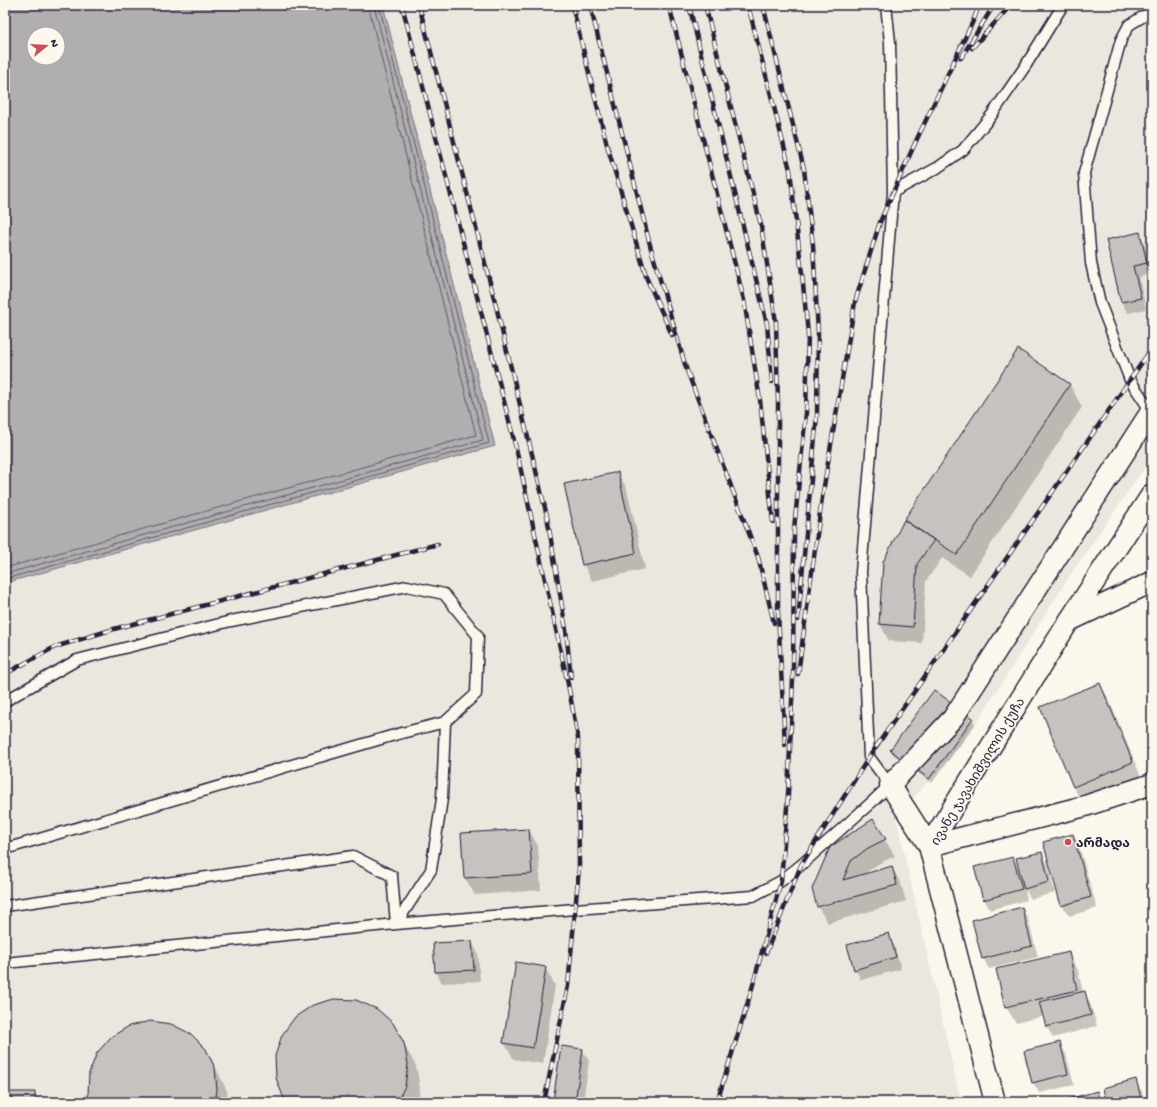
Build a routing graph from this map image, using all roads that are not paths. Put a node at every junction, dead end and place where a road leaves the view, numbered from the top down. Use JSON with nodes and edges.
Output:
{"nodes":[{"id":1,"x":886,"y":5,"type":"edge"},
{"id":2,"x":1063,"y":5,"type":"edge"},
{"id":3,"x":1152,"y":11,"type":"edge"},
{"id":4,"x":893,"y":192,"type":"junction"},
{"id":5,"x":1152,"y":412,"type":"edge"},
{"id":6,"x":1152,"y":494,"type":"edge"},
{"id":7,"x":1152,"y":582,"type":"edge"},
{"id":8,"x":1069,"y":621,"type":"junction"},
{"id":9,"x":5,"y":701,"type":"edge"},
{"id":10,"x":445,"y":722,"type":"junction"},
{"id":11,"x":1152,"y":784,"type":"edge"},
{"id":12,"x":890,"y":785,"type":"junction"},
{"id":13,"x":929,"y":846,"type":"junction"},
{"id":14,"x":5,"y":849,"type":"edge"},
{"id":15,"x":5,"y":906,"type":"edge"},
{"id":16,"x":396,"y":924,"type":"junction"},
{"id":17,"x":5,"y":963,"type":"edge"},
{"id":18,"x":995,"y":1102,"type":"edge"}],
"edges":[{"from":1,"to":4,"type":"lane"},
{"from":2,"to":4,"type":"lane"},
{"from":3,"to":5,"type":"lane"},
{"from":4,"to":12,"type":"lane"},
{"from":5,"to":12,"type":"street"},
{"from":6,"to":8,"type":"street","name":"ივანე ჯავახიშვილის ქუჩა"},
{"from":7,"to":8,"type":"street"},
{"from":8,"to":13,"type":"street","name":"ივანე ჯავახიშვილის ქუჩა"},
{"from":9,"to":10,"type":"lane"},
{"from":10,"to":14,"type":"lane"},
{"from":10,"to":16,"type":"lane"},
{"from":11,"to":13,"type":"street"},
{"from":12,"to":13,"type":"street"},
{"from":12,"to":16,"type":"lane"},
{"from":13,"to":18,"type":"street","name":"ივანე ჯავახიშვილის ქუჩა"},
{"from":15,"to":16,"type":"lane"},
{"from":16,"to":17,"type":"lane"}]}
